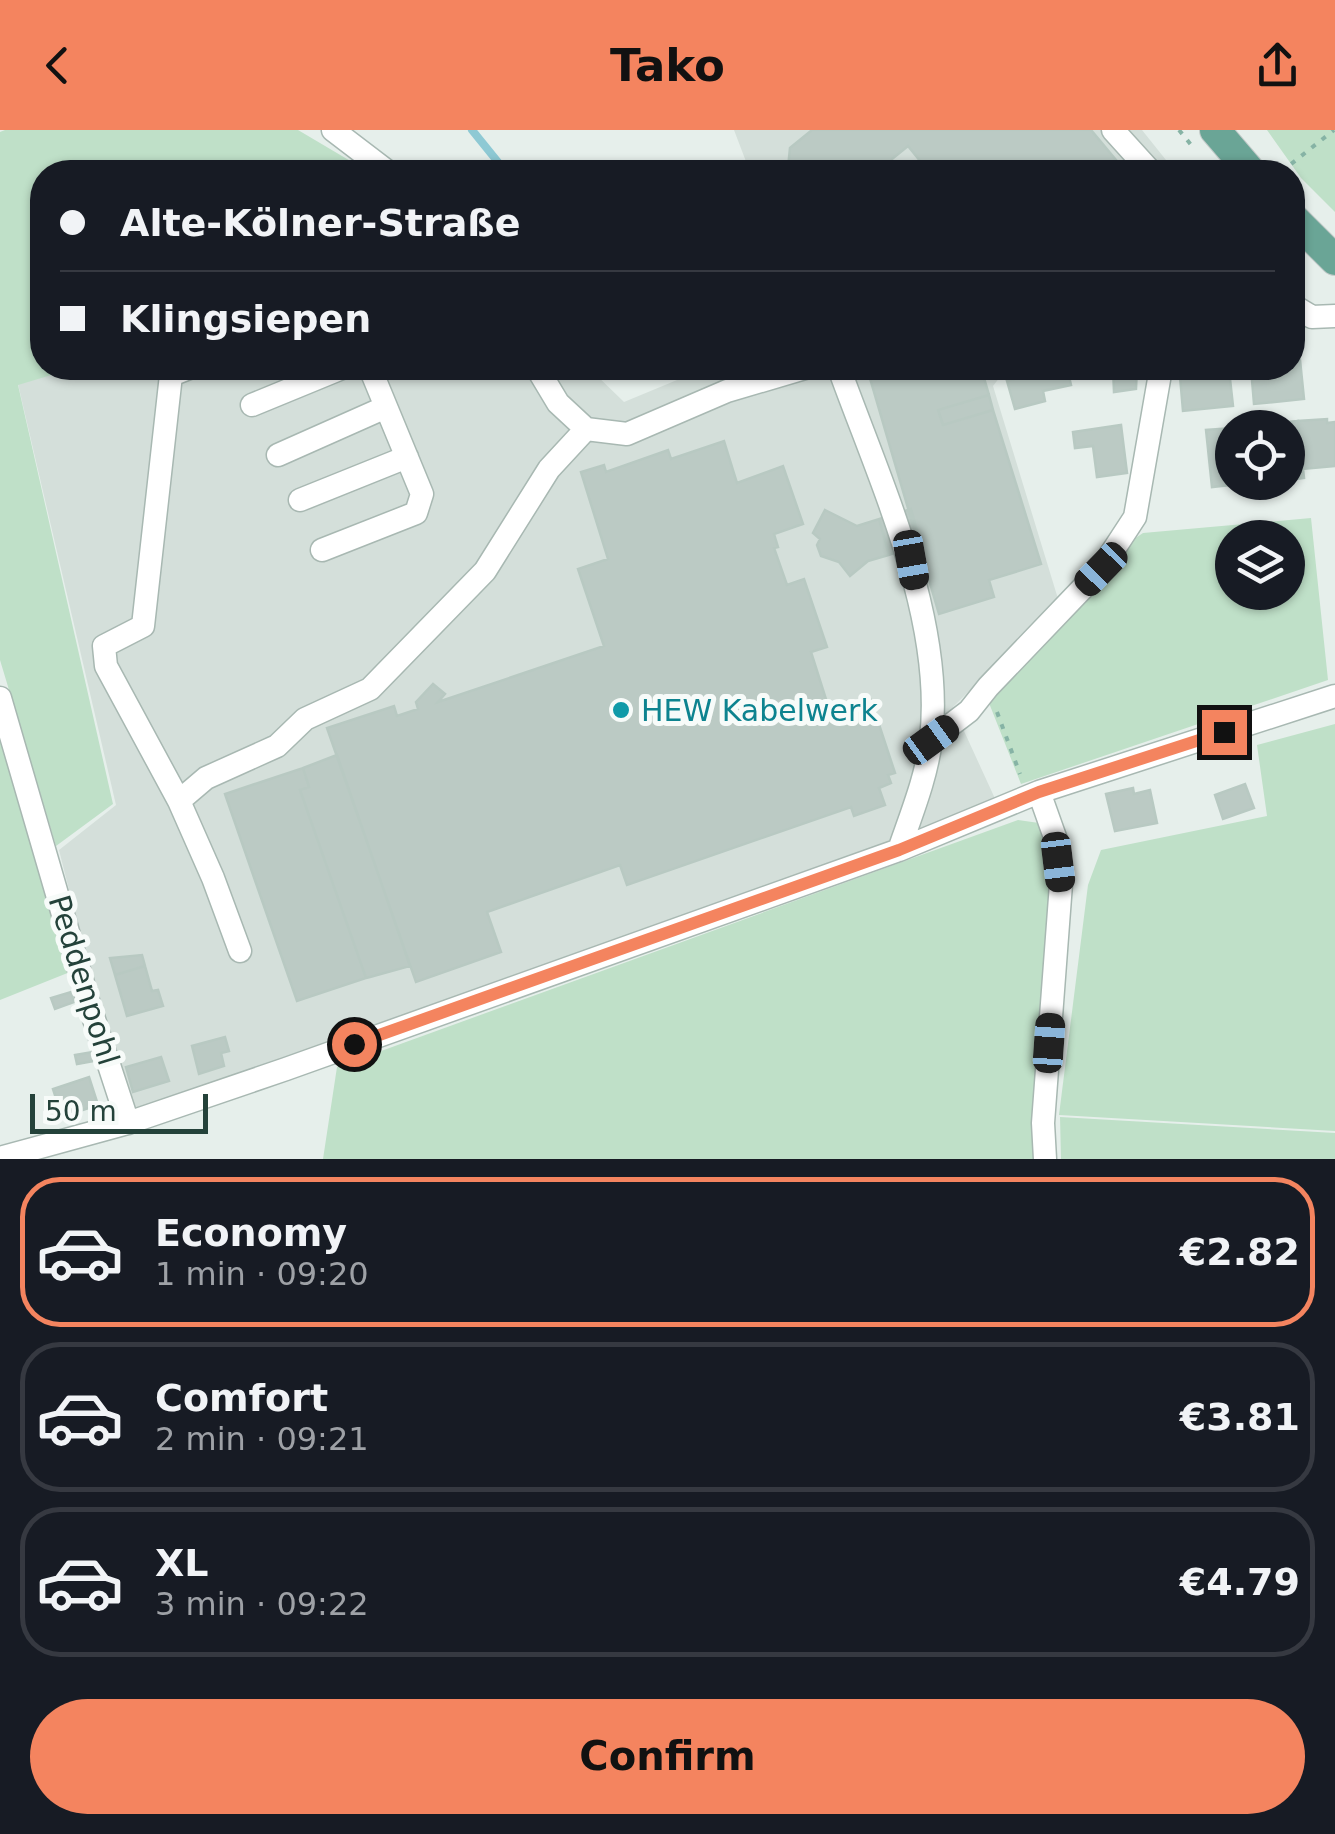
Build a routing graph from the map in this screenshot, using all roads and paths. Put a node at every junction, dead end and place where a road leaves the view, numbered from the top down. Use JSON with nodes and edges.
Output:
{"nodes":[{"id":1,"x":333,"y":130,"type":"edge"},
{"id":2,"x":1113,"y":130,"type":"edge"},
{"id":3,"x":1214,"y":130,"type":"edge"},
{"id":4,"x":1334,"y":130,"type":"edge"},
{"id":5,"x":372,"y":160,"type":"edge"},
{"id":6,"x":1141,"y":160,"type":"edge"},
{"id":7,"x":1240,"y":160,"type":"edge"},
{"id":8,"x":1295,"y":160,"type":"edge"},
{"id":9,"x":1305,"y":230,"type":"edge"},
{"id":10,"x":1335,"y":260,"type":"edge"},
{"id":11,"x":1305,"y":313,"type":"edge"},
{"id":12,"x":1335,"y":316,"type":"edge"},
{"id":13,"x":170,"y":380,"type":"edge"},
{"id":14,"x":312,"y":380,"type":"edge"},
{"id":15,"x":375,"y":380,"type":"edge"},
{"id":16,"x":544,"y":380,"type":"edge"},
{"id":17,"x":764,"y":380,"type":"edge"},
{"id":18,"x":844,"y":380,"type":"edge"},
{"id":19,"x":1158,"y":380,"type":"edge"},
{"id":20,"x":252,"y":404,"type":"dead end"},
{"id":21,"x":386,"y":407,"type":"junction"},
{"id":22,"x":586,"y":429,"type":"junction"},
{"id":23,"x":278,"y":455,"type":"dead end"},
{"id":24,"x":407,"y":457,"type":"junction"},
{"id":25,"x":300,"y":500,"type":"dead end"},
{"id":26,"x":322,"y":550,"type":"dead end"},
{"id":27,"x":988,"y":686,"type":"junction"},
{"id":28,"x":1335,"y":696,"type":"edge"},
{"id":29,"x":0,"y":698,"type":"edge"},
{"id":30,"x":931,"y":740,"type":"junction"},
{"id":31,"x":1034,"y":795,"type":"junction"},
{"id":32,"x":179,"y":801,"type":"junction"},
{"id":33,"x":899,"y":850,"type":"junction"},
{"id":34,"x":240,"y":952,"type":"dead end"},
{"id":35,"x":128,"y":1123,"type":"junction"},
{"id":36,"x":0,"y":1158,"type":"edge"},
{"id":37,"x":1045,"y":1159,"type":"edge"}],
"edges":[{"from":1,"to":5,"type":"street"},
{"from":2,"to":6,"type":"street"},
{"from":3,"to":7,"type":"main road"},
{"from":4,"to":8,"type":"path"},
{"from":9,"to":10,"type":"main road"},
{"from":11,"to":12,"type":"street"},
{"from":13,"to":32,"type":"street"},
{"from":14,"to":20,"type":"street"},
{"from":15,"to":21,"type":"street"},
{"from":16,"to":22,"type":"street"},
{"from":17,"to":22,"type":"street"},
{"from":18,"to":30,"type":"street"},
{"from":19,"to":27,"type":"street"},
{"from":21,"to":23,"type":"street"},
{"from":21,"to":24,"type":"street"},
{"from":22,"to":32,"type":"street"},
{"from":24,"to":25,"type":"street"},
{"from":24,"to":26,"type":"street"},
{"from":27,"to":30,"type":"street"},
{"from":27,"to":31,"type":"path"},
{"from":28,"to":31,"type":"street"},
{"from":29,"to":35,"type":"street","name":"Peddenpohl"},
{"from":30,"to":33,"type":"street"},
{"from":31,"to":33,"type":"street"},
{"from":31,"to":37,"type":"street"},
{"from":32,"to":34,"type":"street"},
{"from":33,"to":35,"type":"street"},
{"from":35,"to":36,"type":"street"}]}
